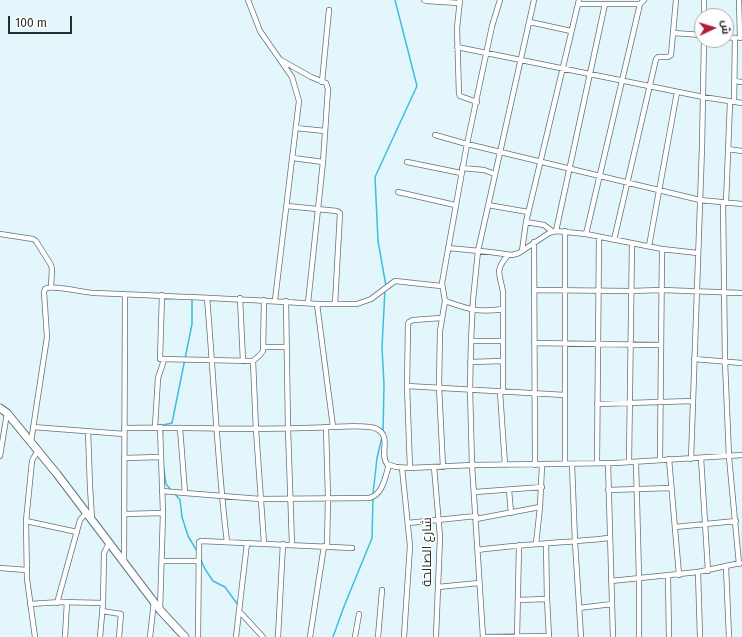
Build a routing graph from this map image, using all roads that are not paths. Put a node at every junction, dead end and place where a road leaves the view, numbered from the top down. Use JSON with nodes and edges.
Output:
{"nodes":[{"id":1,"x":248,"y":0,"type":"edge"},
{"id":2,"x":424,"y":0,"type":"edge"},
{"id":3,"x":500,"y":0,"type":"edge"},
{"id":4,"x":534,"y":0,"type":"edge"},
{"id":5,"x":676,"y":0,"type":"edge"},
{"id":6,"x":739,"y":0,"type":"edge"},
{"id":7,"x":460,"y":2,"type":"edge"},
{"id":8,"x":578,"y":2,"type":"edge"},
{"id":9,"x":617,"y":2,"type":"edge"},
{"id":10,"x":642,"y":2,"type":"edge"},
{"id":11,"x":606,"y":4,"type":"junction"},
{"id":12,"x":328,"y":10,"type":"dead end"},
{"id":13,"x":530,"y":22,"type":"junction"},
{"id":14,"x":571,"y":30,"type":"junction"},
{"id":15,"x":673,"y":33,"type":"junction"},
{"id":16,"x":694,"y":34,"type":"edge"},
{"id":17,"x":739,"y":38,"type":"edge"},
{"id":18,"x":457,"y":47,"type":"junction"},
{"id":19,"x":704,"y":48,"type":"edge"},
{"id":20,"x":486,"y":53,"type":"junction"},
{"id":21,"x":279,"y":59,"type":"junction"},
{"id":22,"x":521,"y":60,"type":"junction"},
{"id":23,"x":563,"y":68,"type":"junction"},
{"id":24,"x":591,"y":74,"type":"junction"},
{"id":25,"x":622,"y":80,"type":"junction"},
{"id":26,"x":734,"y":81,"type":"junction"},
{"id":27,"x":322,"y":82,"type":"junction"},
{"id":28,"x":742,"y":82,"type":"edge"},
{"id":29,"x":650,"y":86,"type":"junction"},
{"id":30,"x":677,"y":92,"type":"junction"},
{"id":31,"x":703,"y":97,"type":"junction"},
{"id":32,"x":477,"y":102,"type":"junction"},
{"id":33,"x":732,"y":102,"type":"junction"},
{"id":34,"x":742,"y":103,"type":"edge"},
{"id":35,"x":296,"y":128,"type":"junction"},
{"id":36,"x":325,"y":131,"type":"junction"},
{"id":37,"x":435,"y":135,"type":"dead end"},
{"id":38,"x":467,"y":144,"type":"junction"},
{"id":39,"x":728,"y":149,"type":"junction"},
{"id":40,"x":742,"y":151,"type":"edge"},
{"id":41,"x":500,"y":152,"type":"junction"},
{"id":42,"x":293,"y":158,"type":"junction"},
{"id":43,"x":540,"y":161,"type":"junction"},
{"id":44,"x":323,"y":162,"type":"junction"},
{"id":45,"x":407,"y":162,"type":"dead end"},
{"id":46,"x":570,"y":168,"type":"junction"},
{"id":47,"x":462,"y":171,"type":"junction"},
{"id":48,"x":495,"y":174,"type":"junction"},
{"id":49,"x":599,"y":176,"type":"junction"},
{"id":50,"x":628,"y":183,"type":"junction"},
{"id":51,"x":659,"y":191,"type":"junction"},
{"id":52,"x":398,"y":192,"type":"dead end"},
{"id":53,"x":700,"y":200,"type":"junction"},
{"id":54,"x":725,"y":203,"type":"junction"},
{"id":55,"x":742,"y":204,"type":"edge"},
{"id":56,"x":455,"y":205,"type":"junction"},
{"id":57,"x":488,"y":205,"type":"junction"},
{"id":58,"x":287,"y":206,"type":"junction"},
{"id":59,"x":318,"y":209,"type":"junction"},
{"id":60,"x":528,"y":212,"type":"junction"},
{"id":61,"x":526,"y":222,"type":"junction"},
{"id":62,"x":554,"y":231,"type":"junction"},
{"id":63,"x":565,"y":231,"type":"junction"},
{"id":64,"x":0,"y":234,"type":"edge"},
{"id":65,"x":586,"y":234,"type":"junction"},
{"id":66,"x":599,"y":237,"type":"junction"},
{"id":67,"x":614,"y":240,"type":"junction"},
{"id":68,"x":534,"y":242,"type":"junction"},
{"id":69,"x":632,"y":243,"type":"junction"},
{"id":70,"x":649,"y":246,"type":"junction"},
{"id":71,"x":448,"y":248,"type":"junction"},
{"id":72,"x":662,"y":249,"type":"junction"},
{"id":73,"x":478,"y":251,"type":"junction"},
{"id":74,"x":522,"y":251,"type":"junction"},
{"id":75,"x":698,"y":254,"type":"junction"},
{"id":76,"x":508,"y":255,"type":"junction"},
{"id":77,"x":442,"y":286,"type":"junction"},
{"id":78,"x":51,"y":287,"type":"junction"},
{"id":79,"x":535,"y":290,"type":"junction"},
{"id":80,"x":565,"y":290,"type":"junction"},
{"id":81,"x":662,"y":290,"type":"junction"},
{"id":82,"x":696,"y":290,"type":"junction"},
{"id":83,"x":598,"y":291,"type":"junction"},
{"id":84,"x":631,"y":291,"type":"junction"},
{"id":85,"x":724,"y":292,"type":"junction"},
{"id":86,"x":742,"y":293,"type":"edge"},
{"id":87,"x":125,"y":294,"type":"junction"},
{"id":88,"x":162,"y":295,"type":"junction"},
{"id":89,"x":207,"y":298,"type":"junction"},
{"id":90,"x":240,"y":298,"type":"junction"},
{"id":91,"x":264,"y":300,"type":"junction"},
{"id":92,"x":275,"y":300,"type":"junction"},
{"id":93,"x":286,"y":301,"type":"junction"},
{"id":94,"x":445,"y":301,"type":"junction"},
{"id":95,"x":308,"y":303,"type":"junction"},
{"id":96,"x":317,"y":304,"type":"junction"},
{"id":97,"x":336,"y":304,"type":"junction"},
{"id":98,"x":472,"y":310,"type":"junction"},
{"id":99,"x":503,"y":310,"type":"junction"},
{"id":100,"x":441,"y":318,"type":"junction"},
{"id":101,"x":471,"y":341,"type":"junction"},
{"id":102,"x":503,"y":341,"type":"junction"},
{"id":103,"x":534,"y":343,"type":"junction"},
{"id":104,"x":565,"y":344,"type":"junction"},
{"id":105,"x":598,"y":345,"type":"junction"},
{"id":106,"x":630,"y":345,"type":"junction"},
{"id":107,"x":661,"y":346,"type":"junction"},
{"id":108,"x":264,"y":347,"type":"junction"},
{"id":109,"x":286,"y":347,"type":"junction"},
{"id":110,"x":694,"y":359,"type":"junction"},
{"id":111,"x":164,"y":360,"type":"junction"},
{"id":112,"x":213,"y":360,"type":"junction"},
{"id":113,"x":243,"y":361,"type":"junction"},
{"id":114,"x":253,"y":361,"type":"junction"},
{"id":115,"x":503,"y":361,"type":"junction"},
{"id":116,"x":470,"y":362,"type":"junction"},
{"id":117,"x":725,"y":362,"type":"junction"},
{"id":118,"x":742,"y":363,"type":"edge"},
{"id":119,"x":407,"y":386,"type":"junction"},
{"id":120,"x":440,"y":387,"type":"junction"},
{"id":121,"x":470,"y":389,"type":"junction"},
{"id":122,"x":501,"y":392,"type":"junction"},
{"id":123,"x":535,"y":394,"type":"junction"},
{"id":124,"x":565,"y":395,"type":"junction"},
{"id":125,"x":660,"y":401,"type":"junction"},
{"id":126,"x":693,"y":401,"type":"junction"},
{"id":127,"x":629,"y":403,"type":"junction"},
{"id":128,"x":597,"y":404,"type":"junction"},
{"id":129,"x":0,"y":408,"type":"edge"},
{"id":130,"x":7,"y":413,"type":"junction"},
{"id":131,"x":33,"y":427,"type":"junction"},
{"id":132,"x":158,"y":427,"type":"junction"},
{"id":133,"x":326,"y":427,"type":"junction"},
{"id":134,"x":333,"y":427,"type":"junction"},
{"id":135,"x":124,"y":428,"type":"junction"},
{"id":136,"x":180,"y":428,"type":"junction"},
{"id":137,"x":216,"y":429,"type":"junction"},
{"id":138,"x":288,"y":429,"type":"junction"},
{"id":139,"x":256,"y":430,"type":"junction"},
{"id":140,"x":88,"y":431,"type":"junction"},
{"id":141,"x":124,"y":434,"type":"junction"},
{"id":142,"x":30,"y":442,"type":"junction"},
{"id":143,"x":38,"y":451,"type":"junction"},
{"id":144,"x":742,"y":455,"type":"edge"},
{"id":145,"x":0,"y":456,"type":"edge"},
{"id":146,"x":161,"y":457,"type":"junction"},
{"id":147,"x":729,"y":457,"type":"junction"},
{"id":148,"x":124,"y":458,"type":"junction"},
{"id":149,"x":701,"y":458,"type":"junction"},
{"id":150,"x":669,"y":459,"type":"junction"},
{"id":151,"x":691,"y":459,"type":"junction"},
{"id":152,"x":660,"y":460,"type":"junction"},
{"id":153,"x":629,"y":462,"type":"junction"},
{"id":154,"x":636,"y":462,"type":"junction"},
{"id":155,"x":597,"y":463,"type":"junction"},
{"id":156,"x":608,"y":463,"type":"junction"},
{"id":157,"x":565,"y":464,"type":"junction"},
{"id":158,"x":572,"y":464,"type":"junction"},
{"id":159,"x":389,"y":465,"type":"junction"},
{"id":160,"x":472,"y":465,"type":"junction"},
{"id":161,"x":504,"y":465,"type":"junction"},
{"id":162,"x":534,"y":465,"type":"junction"},
{"id":163,"x":542,"y":465,"type":"junction"},
{"id":164,"x":434,"y":467,"type":"junction"},
{"id":165,"x":443,"y":467,"type":"junction"},
{"id":166,"x":402,"y":468,"type":"junction"},
{"id":167,"x":410,"y":468,"type":"junction"},
{"id":168,"x":542,"y":487,"type":"junction"},
{"id":169,"x":671,"y":488,"type":"junction"},
{"id":170,"x":509,"y":490,"type":"junction"},
{"id":171,"x":608,"y":490,"type":"junction"},
{"id":172,"x":636,"y":490,"type":"junction"},
{"id":173,"x":162,"y":491,"type":"junction"},
{"id":174,"x":475,"y":492,"type":"junction"},
{"id":175,"x":185,"y":493,"type":"junction"},
{"id":176,"x":223,"y":497,"type":"junction"},
{"id":177,"x":328,"y":498,"type":"junction"},
{"id":178,"x":260,"y":499,"type":"junction"},
{"id":179,"x":291,"y":499,"type":"junction"},
{"id":180,"x":540,"y":507,"type":"junction"},
{"id":181,"x":86,"y":512,"type":"junction"},
{"id":182,"x":511,"y":513,"type":"junction"},
{"id":183,"x":125,"y":514,"type":"junction"},
{"id":184,"x":163,"y":514,"type":"junction"},
{"id":185,"x":476,"y":518,"type":"junction"},
{"id":186,"x":439,"y":520,"type":"junction"},
{"id":187,"x":26,"y":521,"type":"junction"},
{"id":188,"x":92,"y":521,"type":"junction"},
{"id":189,"x":736,"y":521,"type":"junction"},
{"id":190,"x":408,"y":523,"type":"junction"},
{"id":191,"x":705,"y":524,"type":"junction"},
{"id":192,"x":675,"y":526,"type":"junction"},
{"id":193,"x":77,"y":532,"type":"junction"},
{"id":194,"x":609,"y":538,"type":"junction"},
{"id":195,"x":227,"y":542,"type":"junction"},
{"id":196,"x":247,"y":542,"type":"junction"},
{"id":197,"x":575,"y":542,"type":"junction"},
{"id":198,"x":109,"y":543,"type":"junction"},
{"id":199,"x":264,"y":544,"type":"junction"},
{"id":200,"x":283,"y":544,"type":"junction"},
{"id":201,"x":536,"y":544,"type":"junction"},
{"id":202,"x":546,"y":544,"type":"junction"},
{"id":203,"x":292,"y":545,"type":"junction"},
{"id":204,"x":518,"y":545,"type":"junction"},
{"id":205,"x":325,"y":546,"type":"junction"},
{"id":206,"x":352,"y":548,"type":"dead end"},
{"id":207,"x":478,"y":550,"type":"junction"},
{"id":208,"x":162,"y":561,"type":"junction"},
{"id":209,"x":198,"y":561,"type":"junction"},
{"id":210,"x":124,"y":563,"type":"junction"},
{"id":211,"x":740,"y":563,"type":"edge"},
{"id":212,"x":726,"y":567,"type":"junction"},
{"id":213,"x":0,"y":568,"type":"edge"},
{"id":214,"x":27,"y":570,"type":"junction"},
{"id":215,"x":708,"y":571,"type":"junction"},
{"id":216,"x":698,"y":572,"type":"junction"},
{"id":217,"x":679,"y":575,"type":"junction"},
{"id":218,"x":668,"y":576,"type":"junction"},
{"id":219,"x":639,"y":578,"type":"junction"},
{"id":220,"x":611,"y":581,"type":"junction"},
{"id":221,"x":479,"y":583,"type":"junction"},
{"id":222,"x":438,"y":588,"type":"junction"},
{"id":223,"x":382,"y":590,"type":"dead end"},
{"id":224,"x":547,"y":599,"type":"junction"},
{"id":225,"x":518,"y":600,"type":"junction"},
{"id":226,"x":154,"y":601,"type":"junction"},
{"id":227,"x":57,"y":602,"type":"junction"},
{"id":228,"x":67,"y":602,"type":"junction"},
{"id":229,"x":103,"y":603,"type":"junction"},
{"id":230,"x":30,"y":604,"type":"junction"},
{"id":231,"x":612,"y":604,"type":"junction"},
{"id":232,"x":580,"y":608,"type":"junction"},
{"id":233,"x":160,"y":610,"type":"junction"},
{"id":234,"x":102,"y":611,"type":"junction"},
{"id":235,"x":239,"y":611,"type":"junction"},
{"id":236,"x":359,"y":614,"type":"dead end"},
{"id":237,"x":184,"y":636,"type":"edge"},
{"id":238,"x":35,"y":637,"type":"edge"},
{"id":239,"x":65,"y":637,"type":"edge"},
{"id":240,"x":100,"y":637,"type":"edge"},
{"id":241,"x":119,"y":637,"type":"edge"},
{"id":242,"x":150,"y":637,"type":"edge"},
{"id":243,"x":198,"y":637,"type":"edge"},
{"id":244,"x":236,"y":637,"type":"edge"},
{"id":245,"x":263,"y":637,"type":"edge"},
{"id":246,"x":278,"y":637,"type":"edge"},
{"id":247,"x":310,"y":637,"type":"edge"},
{"id":248,"x":355,"y":637,"type":"edge"},
{"id":249,"x":378,"y":637,"type":"edge"},
{"id":250,"x":404,"y":637,"type":"edge"},
{"id":251,"x":436,"y":637,"type":"edge"},
{"id":252,"x":483,"y":637,"type":"edge"},
{"id":253,"x":517,"y":637,"type":"edge"},
{"id":254,"x":549,"y":637,"type":"edge"},
{"id":255,"x":581,"y":637,"type":"edge"},
{"id":256,"x":613,"y":637,"type":"edge"},
{"id":257,"x":639,"y":637,"type":"edge"},
{"id":258,"x":669,"y":637,"type":"edge"},
{"id":259,"x":700,"y":637,"type":"edge"},
{"id":260,"x":729,"y":637,"type":"edge"}],
"edges":[{"from":1,"to":21,"type":"street"},
{"from":2,"to":7,"type":"street"},
{"from":3,"to":20,"type":"street"},
{"from":4,"to":13,"type":"street"},
{"from":5,"to":15,"type":"street"},
{"from":6,"to":17,"type":"street"},
{"from":7,"to":18,"type":"street"},
{"from":8,"to":11,"type":"street"},
{"from":8,"to":14,"type":"street"},
{"from":9,"to":10,"type":"street"},
{"from":9,"to":11,"type":"street"},
{"from":10,"to":25,"type":"street"},
{"from":11,"to":24,"type":"street"},
{"from":12,"to":27,"type":"street"},
{"from":13,"to":14,"type":"street"},
{"from":13,"to":22,"type":"street"},
{"from":14,"to":23,"type":"street"},
{"from":15,"to":16,"type":"street"},
{"from":15,"to":29,"type":"street"},
{"from":17,"to":26,"type":"street"},
{"from":18,"to":20,"type":"street"},
{"from":18,"to":32,"type":"street"},
{"from":19,"to":31,"type":"street"},
{"from":20,"to":22,"type":"street"},
{"from":20,"to":32,"type":"street"},
{"from":21,"to":27,"type":"street"},
{"from":21,"to":35,"type":"street"},
{"from":22,"to":23,"type":"street"},
{"from":22,"to":41,"type":"street"},
{"from":23,"to":24,"type":"street"},
{"from":23,"to":43,"type":"street"},
{"from":24,"to":25,"type":"street"},
{"from":24,"to":46,"type":"street"},
{"from":25,"to":29,"type":"street"},
{"from":25,"to":49,"type":"street"},
{"from":26,"to":28,"type":"street"},
{"from":26,"to":33,"type":"street"},
{"from":27,"to":36,"type":"street"},
{"from":29,"to":30,"type":"street"},
{"from":29,"to":50,"type":"street"},
{"from":30,"to":31,"type":"street"},
{"from":30,"to":51,"type":"street"},
{"from":31,"to":33,"type":"street"},
{"from":31,"to":53,"type":"street"},
{"from":32,"to":38,"type":"street"},
{"from":33,"to":34,"type":"street"},
{"from":33,"to":39,"type":"street"},
{"from":35,"to":36,"type":"street"},
{"from":35,"to":42,"type":"street"},
{"from":36,"to":44,"type":"street"},
{"from":37,"to":38,"type":"street"},
{"from":38,"to":41,"type":"street"},
{"from":38,"to":47,"type":"street"},
{"from":39,"to":40,"type":"street"},
{"from":39,"to":54,"type":"street"},
{"from":41,"to":43,"type":"street"},
{"from":41,"to":48,"type":"street"},
{"from":42,"to":44,"type":"street"},
{"from":42,"to":58,"type":"street"},
{"from":43,"to":46,"type":"street"},
{"from":43,"to":60,"type":"street"},
{"from":44,"to":59,"type":"street"},
{"from":45,"to":47,"type":"street"},
{"from":46,"to":49,"type":"street"},
{"from":46,"to":62,"type":"street"},
{"from":47,"to":48,"type":"street"},
{"from":47,"to":56,"type":"street"},
{"from":48,"to":57,"type":"street"},
{"from":49,"to":50,"type":"street"},
{"from":49,"to":65,"type":"street"},
{"from":50,"to":51,"type":"street"},
{"from":50,"to":67,"type":"street"},
{"from":51,"to":53,"type":"street"},
{"from":51,"to":70,"type":"street"},
{"from":52,"to":56,"type":"street"},
{"from":53,"to":54,"type":"street"},
{"from":53,"to":75,"type":"street"},
{"from":54,"to":55,"type":"street"},
{"from":54,"to":85,"type":"street"},
{"from":56,"to":71,"type":"street"},
{"from":57,"to":60,"type":"street"},
{"from":57,"to":73,"type":"street"},
{"from":58,"to":59,"type":"street"},
{"from":58,"to":92,"type":"street"},
{"from":59,"to":95,"type":"street"},
{"from":59,"to":97,"type":"street"},
{"from":60,"to":61,"type":"street"},
{"from":61,"to":62,"type":"street"},
{"from":61,"to":74,"type":"street"},
{"from":62,"to":63,"type":"street"},
{"from":62,"to":68,"type":"street"},
{"from":63,"to":65,"type":"street"},
{"from":63,"to":80,"type":"street"},
{"from":64,"to":78,"type":"street"},
{"from":65,"to":66,"type":"street"},
{"from":66,"to":67,"type":"street"},
{"from":66,"to":83,"type":"street"},
{"from":67,"to":69,"type":"street"},
{"from":68,"to":74,"type":"street"},
{"from":68,"to":79,"type":"street"},
{"from":69,"to":70,"type":"street"},
{"from":69,"to":84,"type":"street"},
{"from":70,"to":72,"type":"street"},
{"from":71,"to":73,"type":"street"},
{"from":71,"to":77,"type":"street"},
{"from":72,"to":75,"type":"street"},
{"from":72,"to":81,"type":"street"},
{"from":73,"to":76,"type":"street"},
{"from":73,"to":98,"type":"street"},
{"from":74,"to":76,"type":"street"},
{"from":75,"to":82,"type":"street"},
{"from":76,"to":99,"type":"street"},
{"from":77,"to":94,"type":"street"},
{"from":77,"to":97,"type":"street"},
{"from":78,"to":87,"type":"street"},
{"from":78,"to":131,"type":"street"},
{"from":79,"to":80,"type":"street"},
{"from":79,"to":103,"type":"street"},
{"from":80,"to":83,"type":"street"},
{"from":80,"to":104,"type":"street"},
{"from":81,"to":82,"type":"street"},
{"from":81,"to":84,"type":"street"},
{"from":81,"to":107,"type":"street"},
{"from":82,"to":85,"type":"street"},
{"from":82,"to":110,"type":"street"},
{"from":83,"to":84,"type":"street"},
{"from":83,"to":105,"type":"street"},
{"from":84,"to":106,"type":"street"},
{"from":85,"to":86,"type":"street"},
{"from":85,"to":117,"type":"street"},
{"from":87,"to":88,"type":"street"},
{"from":87,"to":135,"type":"street"},
{"from":88,"to":89,"type":"street"},
{"from":88,"to":111,"type":"street"},
{"from":89,"to":90,"type":"street"},
{"from":89,"to":112,"type":"street"},
{"from":90,"to":91,"type":"street"},
{"from":90,"to":113,"type":"street"},
{"from":91,"to":92,"type":"street"},
{"from":91,"to":108,"type":"street"},
{"from":92,"to":93,"type":"street"},
{"from":93,"to":95,"type":"street"},
{"from":93,"to":109,"type":"street"},
{"from":94,"to":98,"type":"street"},
{"from":94,"to":100,"type":"street"},
{"from":95,"to":96,"type":"street"},
{"from":96,"to":97,"type":"street"},
{"from":96,"to":134,"type":"street"},
{"from":98,"to":99,"type":"street"},
{"from":98,"to":101,"type":"street"},
{"from":99,"to":102,"type":"street"},
{"from":100,"to":119,"type":"street"},
{"from":100,"to":120,"type":"street"},
{"from":101,"to":102,"type":"street"},
{"from":101,"to":116,"type":"street"},
{"from":102,"to":115,"type":"street"},
{"from":103,"to":104,"type":"street"},
{"from":103,"to":123,"type":"street"},
{"from":104,"to":105,"type":"street"},
{"from":104,"to":124,"type":"street"},
{"from":105,"to":106,"type":"street"},
{"from":105,"to":128,"type":"street"},
{"from":106,"to":107,"type":"street"},
{"from":106,"to":127,"type":"street"},
{"from":107,"to":125,"type":"street"},
{"from":108,"to":109,"type":"street"},
{"from":108,"to":114,"type":"street"},
{"from":109,"to":138,"type":"street"},
{"from":110,"to":117,"type":"street"},
{"from":110,"to":126,"type":"street"},
{"from":111,"to":112,"type":"street"},
{"from":111,"to":132,"type":"street"},
{"from":112,"to":113,"type":"street"},
{"from":112,"to":137,"type":"street"},
{"from":113,"to":114,"type":"street"},
{"from":114,"to":139,"type":"street"},
{"from":115,"to":116,"type":"street"},
{"from":115,"to":122,"type":"street"},
{"from":116,"to":121,"type":"street"},
{"from":117,"to":118,"type":"street"},
{"from":117,"to":147,"type":"street"},
{"from":119,"to":120,"type":"street"},
{"from":119,"to":167,"type":"street"},
{"from":120,"to":121,"type":"street"},
{"from":120,"to":165,"type":"street"},
{"from":121,"to":122,"type":"street"},
{"from":121,"to":160,"type":"street"},
{"from":122,"to":123,"type":"street"},
{"from":122,"to":161,"type":"street"},
{"from":123,"to":124,"type":"street"},
{"from":123,"to":162,"type":"street"},
{"from":124,"to":157,"type":"street"},
{"from":125,"to":126,"type":"street"},
{"from":125,"to":127,"type":"street"},
{"from":125,"to":152,"type":"street"},
{"from":126,"to":151,"type":"street"},
{"from":127,"to":128,"type":"street"},
{"from":127,"to":153,"type":"street"},
{"from":128,"to":155,"type":"street"},
{"from":129,"to":130,"type":"street"},
{"from":130,"to":142,"type":"street"},
{"from":130,"to":145,"type":"street"},
{"from":131,"to":140,"type":"street"},
{"from":131,"to":142,"type":"street"},
{"from":132,"to":135,"type":"street"},
{"from":132,"to":136,"type":"street"},
{"from":132,"to":146,"type":"street"},
{"from":133,"to":134,"type":"street"},
{"from":133,"to":138,"type":"street"},
{"from":133,"to":177,"type":"street"},
{"from":134,"to":159,"type":"street"},
{"from":135,"to":141,"type":"street"},
{"from":136,"to":137,"type":"street"},
{"from":136,"to":175,"type":"street"},
{"from":137,"to":139,"type":"street"},
{"from":137,"to":176,"type":"street"},
{"from":138,"to":139,"type":"street"},
{"from":138,"to":179,"type":"street"},
{"from":139,"to":178,"type":"street"},
{"from":140,"to":141,"type":"street"},
{"from":140,"to":188,"type":"street"},
{"from":141,"to":148,"type":"street"},
{"from":142,"to":143,"type":"street"},
{"from":143,"to":181,"type":"street"},
{"from":143,"to":187,"type":"street"},
{"from":144,"to":147,"type":"street"},
{"from":146,"to":148,"type":"street"},
{"from":146,"to":173,"type":"street"},
{"from":147,"to":149,"type":"street"},
{"from":147,"to":189,"type":"street"},
{"from":148,"to":183,"type":"street"},
{"from":149,"to":151,"type":"street"},
{"from":149,"to":191,"type":"street"},
{"from":150,"to":151,"type":"street"},
{"from":150,"to":152,"type":"street"},
{"from":150,"to":169,"type":"street"},
{"from":152,"to":154,"type":"street"},
{"from":153,"to":154,"type":"street"},
{"from":153,"to":156,"type":"street"},
{"from":154,"to":172,"type":"street"},
{"from":155,"to":156,"type":"street"},
{"from":155,"to":158,"type":"street"},
{"from":156,"to":171,"type":"street"},
{"from":157,"to":158,"type":"street"},
{"from":157,"to":163,"type":"street"},
{"from":158,"to":197,"type":"street"},
{"from":159,"to":166,"type":"street"},
{"from":159,"to":177,"type":"street"},
{"from":160,"to":161,"type":"street"},
{"from":160,"to":165,"type":"street"},
{"from":160,"to":174,"type":"street"},
{"from":161,"to":162,"type":"street"},
{"from":162,"to":163,"type":"street"},
{"from":163,"to":168,"type":"street"},
{"from":164,"to":165,"type":"street"},
{"from":164,"to":167,"type":"street"},
{"from":164,"to":186,"type":"street","name":"شارع الصالحة"},
{"from":166,"to":167,"type":"street"},
{"from":166,"to":190,"type":"street"},
{"from":168,"to":170,"type":"street"},
{"from":168,"to":180,"type":"street"},
{"from":169,"to":172,"type":"street"},
{"from":169,"to":192,"type":"street"},
{"from":170,"to":174,"type":"street"},
{"from":170,"to":182,"type":"street"},
{"from":171,"to":172,"type":"street"},
{"from":171,"to":194,"type":"street"},
{"from":172,"to":219,"type":"street"},
{"from":173,"to":175,"type":"street"},
{"from":173,"to":184,"type":"street"},
{"from":174,"to":185,"type":"street"},
{"from":175,"to":176,"type":"street"},
{"from":176,"to":178,"type":"street"},
{"from":176,"to":195,"type":"street"},
{"from":177,"to":179,"type":"street"},
{"from":177,"to":205,"type":"street"},
{"from":178,"to":179,"type":"street"},
{"from":178,"to":199,"type":"street"},
{"from":179,"to":203,"type":"street"},
{"from":180,"to":182,"type":"street"},
{"from":180,"to":201,"type":"street"},
{"from":181,"to":188,"type":"street"},
{"from":181,"to":193,"type":"street"},
{"from":182,"to":185,"type":"street"},
{"from":183,"to":184,"type":"street"},
{"from":183,"to":210,"type":"street"},
{"from":184,"to":208,"type":"street"},
{"from":185,"to":186,"type":"street"},
{"from":185,"to":207,"type":"street"},
{"from":186,"to":190,"type":"street"},
{"from":186,"to":222,"type":"street","name":"شارع الصالحة"},
{"from":187,"to":193,"type":"street"},
{"from":187,"to":214,"type":"street"},
{"from":188,"to":198,"type":"street"},
{"from":189,"to":191,"type":"street"},
{"from":189,"to":211,"type":"street"},
{"from":190,"to":250,"type":"street"},
{"from":191,"to":192,"type":"street"},
{"from":191,"to":215,"type":"street"},
{"from":192,"to":217,"type":"street"},
{"from":193,"to":227,"type":"street"},
{"from":194,"to":197,"type":"street"},
{"from":194,"to":220,"type":"street"},
{"from":195,"to":196,"type":"street"},
{"from":195,"to":209,"type":"street"},
{"from":196,"to":199,"type":"street"},
{"from":196,"to":235,"type":"street"},
{"from":197,"to":202,"type":"street"},
{"from":197,"to":232,"type":"street"},
{"from":198,"to":210,"type":"street"},
{"from":198,"to":229,"type":"street"},
{"from":199,"to":200,"type":"street"},
{"from":200,"to":203,"type":"street"},
{"from":200,"to":246,"type":"street"},
{"from":201,"to":202,"type":"street"},
{"from":201,"to":204,"type":"street"},
{"from":202,"to":224,"type":"street"},
{"from":203,"to":205,"type":"street"},
{"from":204,"to":207,"type":"street"},
{"from":204,"to":225,"type":"street"},
{"from":205,"to":206,"type":"street"},
{"from":205,"to":247,"type":"street"},
{"from":207,"to":221,"type":"street"},
{"from":208,"to":209,"type":"street"},
{"from":208,"to":233,"type":"street"},
{"from":209,"to":243,"type":"street"},
{"from":210,"to":226,"type":"street"},
{"from":211,"to":212,"type":"street"},
{"from":212,"to":215,"type":"street"},
{"from":212,"to":260,"type":"street"},
{"from":213,"to":214,"type":"street"},
{"from":214,"to":230,"type":"street"},
{"from":215,"to":216,"type":"street"},
{"from":216,"to":217,"type":"street"},
{"from":216,"to":259,"type":"street"},
{"from":217,"to":218,"type":"street"},
{"from":218,"to":219,"type":"street"},
{"from":218,"to":258,"type":"street"},
{"from":219,"to":220,"type":"street"},
{"from":219,"to":257,"type":"street"},
{"from":220,"to":231,"type":"street"},
{"from":221,"to":222,"type":"street"},
{"from":221,"to":252,"type":"street"},
{"from":222,"to":251,"type":"street","name":"شارع الصالحة"},
{"from":223,"to":249,"type":"street"},
{"from":224,"to":225,"type":"street"},
{"from":224,"to":254,"type":"street"},
{"from":225,"to":253,"type":"street"},
{"from":226,"to":233,"type":"street"},
{"from":226,"to":242,"type":"street"},
{"from":227,"to":228,"type":"street"},
{"from":227,"to":230,"type":"street"},
{"from":228,"to":229,"type":"street"},
{"from":228,"to":239,"type":"street"},
{"from":229,"to":234,"type":"street"},
{"from":230,"to":238,"type":"street"},
{"from":231,"to":232,"type":"street"},
{"from":231,"to":256,"type":"street"},
{"from":232,"to":255,"type":"street"},
{"from":233,"to":237,"type":"street"},
{"from":234,"to":240,"type":"street"},
{"from":234,"to":241,"type":"street"},
{"from":235,"to":244,"type":"street"},
{"from":235,"to":245,"type":"street"},
{"from":236,"to":248,"type":"street"},
{"from":252,"to":253,"type":"street"},
{"from":253,"to":254,"type":"street"}]}
